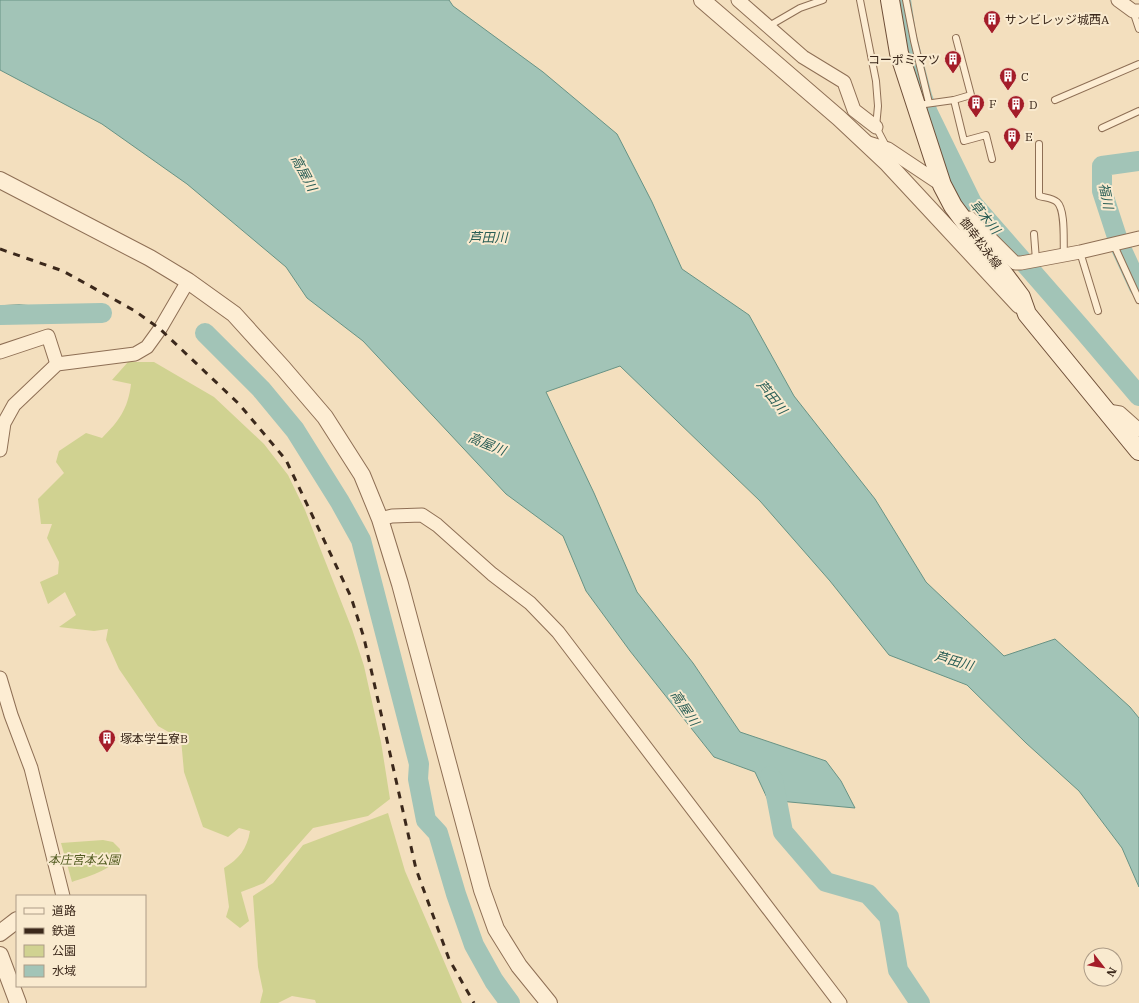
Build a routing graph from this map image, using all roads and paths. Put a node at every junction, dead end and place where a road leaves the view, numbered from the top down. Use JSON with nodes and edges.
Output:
{"nodes":[{"id":1,"x":702,"y":0,"type":"edge"},
{"id":2,"x":738,"y":0,"type":"edge"},
{"id":3,"x":823,"y":0,"type":"edge"},
{"id":4,"x":860,"y":0,"type":"edge"},
{"id":5,"x":890,"y":0,"type":"edge"},
{"id":6,"x":906,"y":0,"type":"edge"},
{"id":7,"x":1118,"y":0,"type":"edge"},
{"id":8,"x":813,"y":2,"type":"edge"},
{"id":9,"x":1136,"y":11,"type":"edge"},
{"id":10,"x":769,"y":26,"type":"junction"},
{"id":11,"x":1139,"y":30,"type":"edge"},
{"id":12,"x":956,"y":38,"type":"dead end"},
{"id":13,"x":1139,"y":64,"type":"edge"},
{"id":14,"x":954,"y":100,"type":"junction"},
{"id":15,"x":1055,"y":100,"type":"dead end"},
{"id":16,"x":924,"y":104,"type":"junction"},
{"id":17,"x":1139,"y":111,"type":"edge"},
{"id":18,"x":876,"y":127,"type":"junction"},
{"id":19,"x":1102,"y":128,"type":"dead end"},
{"id":20,"x":865,"y":142,"type":"junction"},
{"id":21,"x":1039,"y":144,"type":"dead end"},
{"id":22,"x":888,"y":149,"type":"junction"},
{"id":23,"x":992,"y":159,"type":"dead end"},
{"id":24,"x":0,"y":180,"type":"edge"},
{"id":25,"x":942,"y":185,"type":"junction"},
{"id":26,"x":953,"y":206,"type":"junction"},
{"id":27,"x":1034,"y":234,"type":"dead end"},
{"id":28,"x":1139,"y":238,"type":"edge"},
{"id":29,"x":1113,"y":243,"type":"junction"},
{"id":30,"x":1080,"y":252,"type":"junction"},
{"id":31,"x":1064,"y":255,"type":"junction"},
{"id":32,"x":1028,"y":262,"type":"junction"},
{"id":33,"x":188,"y":281,"type":"junction"},
{"id":34,"x":1139,"y":300,"type":"edge"},
{"id":35,"x":1098,"y":311,"type":"dead end"},
{"id":36,"x":1027,"y":314,"type":"junction"},
{"id":37,"x":0,"y":352,"type":"edge"},
{"id":38,"x":58,"y":364,"type":"junction"},
{"id":39,"x":1108,"y":411,"type":"junction"},
{"id":40,"x":1139,"y":430,"type":"edge"},
{"id":41,"x":0,"y":450,"type":"edge"},
{"id":42,"x":1139,"y":451,"type":"edge"},
{"id":43,"x":380,"y":519,"type":"junction"},
{"id":44,"x":0,"y":678,"type":"edge"},
{"id":45,"x":63,"y":895,"type":"edge"},
{"id":46,"x":16,"y":921,"type":"edge"},
{"id":47,"x":0,"y":933,"type":"edge"},
{"id":48,"x":0,"y":955,"type":"edge"},
{"id":49,"x":18,"y":1003,"type":"edge"},
{"id":50,"x":549,"y":1003,"type":"edge"},
{"id":51,"x":840,"y":1003,"type":"edge"}],
"edges":[{"from":1,"to":20,"type":"street"},
{"from":2,"to":10,"type":"street"},
{"from":3,"to":8,"type":"lane"},
{"from":4,"to":18,"type":"lane"},
{"from":5,"to":16,"type":"main road","name":"御幸松永線"},
{"from":6,"to":16,"type":"lane"},
{"from":7,"to":9,"type":"street"},
{"from":8,"to":10,"type":"lane"},
{"from":9,"to":11,"type":"lane"},
{"from":10,"to":18,"type":"street"},
{"from":12,"to":14,"type":"lane"},
{"from":13,"to":15,"type":"lane"},
{"from":14,"to":16,"type":"lane"},
{"from":14,"to":23,"type":"lane"},
{"from":16,"to":25,"type":"main road","name":"御幸松永線"},
{"from":17,"to":19,"type":"lane"},
{"from":18,"to":22,"type":"lane"},
{"from":20,"to":22,"type":"street"},
{"from":20,"to":36,"type":"street"},
{"from":21,"to":31,"type":"lane"},
{"from":22,"to":25,"type":"street"},
{"from":24,"to":33,"type":"street"},
{"from":25,"to":26,"type":"main road","name":"御幸松永線"},
{"from":26,"to":32,"type":"street"},
{"from":26,"to":36,"type":"main road","name":"御幸松永線"},
{"from":27,"to":32,"type":"lane"},
{"from":28,"to":29,"type":"street"},
{"from":29,"to":30,"type":"street"},
{"from":29,"to":34,"type":"lane"},
{"from":30,"to":31,"type":"street"},
{"from":30,"to":35,"type":"lane"},
{"from":31,"to":32,"type":"street"},
{"from":33,"to":38,"type":"street"},
{"from":33,"to":43,"type":"street"},
{"from":36,"to":39,"type":"main road","name":"御幸松永線"},
{"from":37,"to":38,"type":"street"},
{"from":38,"to":41,"type":"street"},
{"from":39,"to":40,"type":"street"},
{"from":39,"to":42,"type":"main road","name":"御幸松永線"},
{"from":43,"to":50,"type":"street"},
{"from":43,"to":51,"type":"street"},
{"from":44,"to":45,"type":"street"},
{"from":46,"to":47,"type":"street"},
{"from":48,"to":49,"type":"street"}]}
